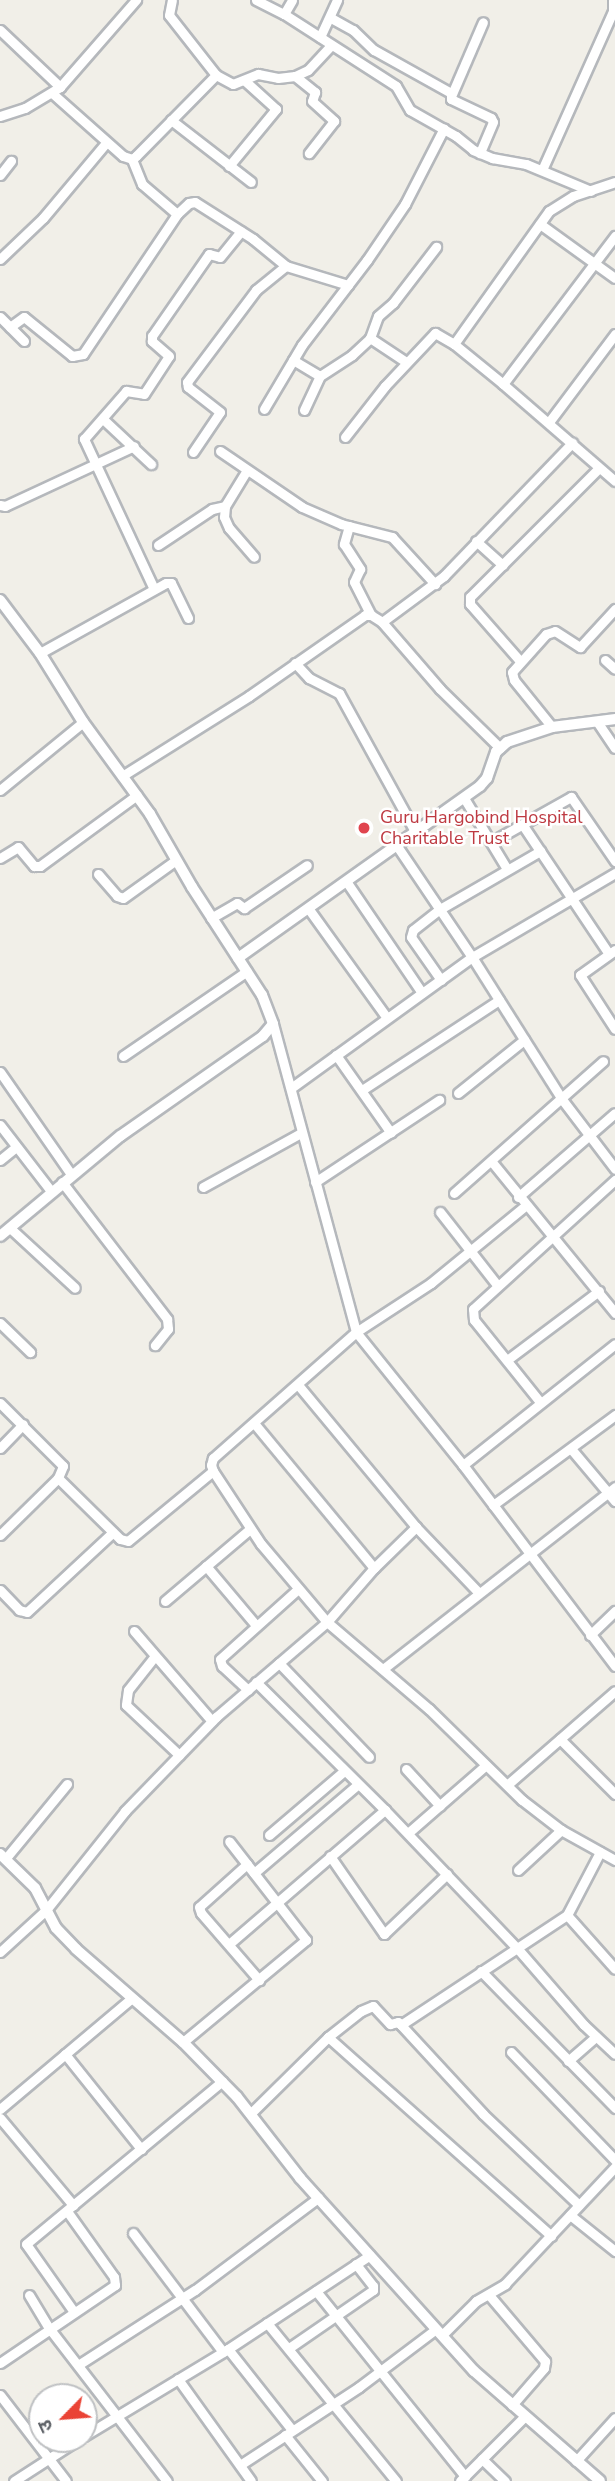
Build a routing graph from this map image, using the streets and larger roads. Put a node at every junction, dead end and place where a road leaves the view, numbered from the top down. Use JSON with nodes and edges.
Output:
{"nodes":[{"id":1,"x":172,"y":0,"type":"edge"},
{"id":2,"x":256,"y":0,"type":"edge"},
{"id":3,"x":292,"y":0,"type":"edge"},
{"id":4,"x":337,"y":0,"type":"edge"},
{"id":5,"x":612,"y":0,"type":"edge"},
{"id":6,"x":133,"y":1,"type":"edge"},
{"id":7,"x":284,"y":14,"type":"junction"},
{"id":8,"x":331,"y":18,"type":"junction"},
{"id":9,"x":484,"y":23,"type":"dead end"},
{"id":10,"x":0,"y":30,"type":"edge"},
{"id":11,"x":320,"y":37,"type":"junction"},
{"id":12,"x":331,"y":45,"type":"junction"},
{"id":13,"x":216,"y":75,"type":"junction"},
{"id":14,"x":295,"y":76,"type":"junction"},
{"id":15,"x":244,"y":80,"type":"junction"},
{"id":16,"x":56,"y":90,"type":"junction"},
{"id":17,"x":452,"y":94,"type":"junction"},
{"id":18,"x":0,"y":116,"type":"edge"},
{"id":19,"x":171,"y":120,"type":"junction"},
{"id":20,"x":444,"y":128,"type":"junction"},
{"id":21,"x":106,"y":143,"type":"junction"},
{"id":22,"x":309,"y":153,"type":"dead end"},
{"id":23,"x":480,"y":153,"type":"junction"},
{"id":24,"x":132,"y":159,"type":"junction"},
{"id":25,"x":11,"y":161,"type":"dead end"},
{"id":26,"x":229,"y":166,"type":"junction"},
{"id":27,"x":542,"y":170,"type":"junction"},
{"id":28,"x":0,"y":175,"type":"edge"},
{"id":29,"x":251,"y":182,"type":"dead end"},
{"id":30,"x":615,"y":182,"type":"edge"},
{"id":31,"x":591,"y":191,"type":"junction"},
{"id":32,"x":177,"y":214,"type":"junction"},
{"id":33,"x":540,"y":224,"type":"junction"},
{"id":34,"x":241,"y":231,"type":"junction"},
{"id":35,"x":615,"y":236,"type":"edge"},
{"id":36,"x":436,"y":247,"type":"dead end"},
{"id":37,"x":0,"y":259,"type":"edge"},
{"id":38,"x":596,"y":264,"type":"junction"},
{"id":39,"x":286,"y":266,"type":"junction"},
{"id":40,"x":615,"y":278,"type":"edge"},
{"id":41,"x":348,"y":285,"type":"junction"},
{"id":42,"x":0,"y":317,"type":"edge"},
{"id":43,"x":10,"y":327,"type":"junction"},
{"id":44,"x":615,"y":334,"type":"edge"},
{"id":45,"x":370,"y":338,"type":"junction"},
{"id":46,"x":24,"y":341,"type":"dead end"},
{"id":47,"x":454,"y":344,"type":"junction"},
{"id":48,"x":293,"y":360,"type":"junction"},
{"id":49,"x":406,"y":362,"type":"junction"},
{"id":50,"x":320,"y":376,"type":"junction"},
{"id":51,"x":503,"y":384,"type":"junction"},
{"id":52,"x":264,"y":409,"type":"dead end"},
{"id":53,"x":304,"y":410,"type":"dead end"},
{"id":54,"x":103,"y":419,"type":"junction"},
{"id":55,"x":549,"y":422,"type":"junction"},
{"id":56,"x":345,"y":437,"type":"dead end"},
{"id":57,"x":572,"y":443,"type":"junction"},
{"id":58,"x":134,"y":446,"type":"junction"},
{"id":59,"x":220,"y":451,"type":"dead end"},
{"id":60,"x":193,"y":452,"type":"dead end"},
{"id":61,"x":151,"y":464,"type":"dead end"},
{"id":62,"x":97,"y":465,"type":"junction"},
{"id":63,"x":599,"y":468,"type":"junction"},
{"id":64,"x":247,"y":470,"type":"junction"},
{"id":65,"x":615,"y":481,"type":"edge"},
{"id":66,"x":0,"y":505,"type":"edge"},
{"id":67,"x":225,"y":506,"type":"junction"},
{"id":68,"x":349,"y":526,"type":"junction"},
{"id":69,"x":476,"y":541,"type":"junction"},
{"id":70,"x":158,"y":545,"type":"dead end"},
{"id":71,"x":254,"y":557,"type":"dead end"},
{"id":72,"x":503,"y":565,"type":"junction"},
{"id":73,"x":435,"y":584,"type":"junction"},
{"id":74,"x":153,"y":589,"type":"junction"},
{"id":75,"x":0,"y":600,"type":"edge"},
{"id":76,"x":615,"y":609,"type":"edge"},
{"id":77,"x":371,"y":615,"type":"junction"},
{"id":78,"x":188,"y":618,"type":"dead end"},
{"id":79,"x":382,"y":622,"type":"junction"},
{"id":80,"x":40,"y":653,"type":"junction"},
{"id":81,"x":605,"y":660,"type":"dead end"},
{"id":82,"x":520,"y":661,"type":"junction"},
{"id":83,"x":295,"y":663,"type":"junction"},
{"id":84,"x":615,"y":669,"type":"edge"},
{"id":85,"x":615,"y":719,"type":"edge"},
{"id":86,"x":83,"y":722,"type":"junction"},
{"id":87,"x":598,"y":723,"type":"junction"},
{"id":88,"x":552,"y":727,"type":"junction"},
{"id":89,"x":500,"y":748,"type":"junction"},
{"id":90,"x":615,"y":748,"type":"edge"},
{"id":91,"x":122,"y":776,"type":"junction"},
{"id":92,"x":0,"y":790,"type":"edge"},
{"id":93,"x":137,"y":795,"type":"junction"},
{"id":94,"x":464,"y":798,"type":"junction"},
{"id":95,"x":522,"y":824,"type":"junction"},
{"id":96,"x":416,"y":833,"type":"junction"},
{"id":97,"x":491,"y":842,"type":"junction"},
{"id":98,"x":397,"y":846,"type":"junction"},
{"id":99,"x":540,"y":851,"type":"junction"},
{"id":100,"x":0,"y":858,"type":"edge"},
{"id":101,"x":176,"y":860,"type":"junction"},
{"id":102,"x":615,"y":861,"type":"edge"},
{"id":103,"x":307,"y":865,"type":"dead end"},
{"id":104,"x":507,"y":869,"type":"junction"},
{"id":105,"x":615,"y":873,"type":"edge"},
{"id":106,"x":98,"y":874,"type":"dead end"},
{"id":107,"x":346,"y":881,"type":"junction"},
{"id":108,"x":571,"y":899,"type":"junction"},
{"id":109,"x":308,"y":908,"type":"junction"},
{"id":110,"x":440,"y":909,"type":"junction"},
{"id":111,"x":211,"y":918,"type":"junction"},
{"id":112,"x":612,"y":952,"type":"edge"},
{"id":113,"x":472,"y":957,"type":"junction"},
{"id":114,"x":238,"y":958,"type":"junction"},
{"id":115,"x":247,"y":971,"type":"junction"},
{"id":116,"x":440,"y":980,"type":"junction"},
{"id":117,"x":422,"y":993,"type":"junction"},
{"id":118,"x":499,"y":1000,"type":"junction"},
{"id":119,"x":387,"y":1018,"type":"junction"},
{"id":120,"x":273,"y":1024,"type":"junction"},
{"id":121,"x":615,"y":1029,"type":"edge"},
{"id":122,"x":524,"y":1041,"type":"junction"},
{"id":123,"x":336,"y":1055,"type":"junction"},
{"id":124,"x":123,"y":1056,"type":"dead end"},
{"id":125,"x":603,"y":1061,"type":"dead end"},
{"id":126,"x":0,"y":1072,"type":"edge"},
{"id":127,"x":291,"y":1088,"type":"junction"},
{"id":128,"x":362,"y":1090,"type":"junction"},
{"id":129,"x":458,"y":1093,"type":"dead end"},
{"id":130,"x":561,"y":1098,"type":"junction"},
{"id":131,"x":439,"y":1100,"type":"dead end"},
{"id":132,"x":615,"y":1113,"type":"edge"},
{"id":133,"x":0,"y":1125,"type":"edge"},
{"id":134,"x":301,"y":1133,"type":"junction"},
{"id":135,"x":391,"y":1133,"type":"junction"},
{"id":136,"x":588,"y":1136,"type":"junction"},
{"id":137,"x":15,"y":1148,"type":"junction"},
{"id":138,"x":0,"y":1160,"type":"edge"},
{"id":139,"x":492,"y":1162,"type":"junction"},
{"id":140,"x":615,"y":1168,"type":"edge"},
{"id":141,"x":67,"y":1178,"type":"junction"},
{"id":142,"x":615,"y":1180,"type":"edge"},
{"id":143,"x":315,"y":1182,"type":"junction"},
{"id":144,"x":202,"y":1187,"type":"dead end"},
{"id":145,"x":51,"y":1191,"type":"junction"},
{"id":146,"x":454,"y":1193,"type":"dead end"},
{"id":147,"x":518,"y":1197,"type":"junction"},
{"id":148,"x":525,"y":1206,"type":"junction"},
{"id":149,"x":440,"y":1212,"type":"dead end"},
{"id":150,"x":10,"y":1228,"type":"junction"},
{"id":151,"x":0,"y":1236,"type":"edge"},
{"id":152,"x":551,"y":1238,"type":"junction"},
{"id":153,"x":470,"y":1252,"type":"junction"},
{"id":154,"x":497,"y":1285,"type":"junction"},
{"id":155,"x":75,"y":1288,"type":"dead end"},
{"id":156,"x":599,"y":1291,"type":"junction"},
{"id":157,"x":615,"y":1313,"type":"edge"},
{"id":158,"x":0,"y":1323,"type":"edge"},
{"id":159,"x":356,"y":1332,"type":"junction"},
{"id":160,"x":615,"y":1344,"type":"edge"},
{"id":161,"x":155,"y":1345,"type":"dead end"},
{"id":162,"x":30,"y":1352,"type":"dead end"},
{"id":163,"x":507,"y":1360,"type":"junction"},
{"id":164,"x":298,"y":1385,"type":"junction"},
{"id":165,"x":540,"y":1402,"type":"junction"},
{"id":166,"x":0,"y":1403,"type":"edge"},
{"id":167,"x":615,"y":1415,"type":"edge"},
{"id":168,"x":254,"y":1423,"type":"junction"},
{"id":169,"x":23,"y":1424,"type":"junction"},
{"id":170,"x":0,"y":1448,"type":"edge"},
{"id":171,"x":572,"y":1450,"type":"junction"},
{"id":172,"x":463,"y":1465,"type":"junction"},
{"id":173,"x":213,"y":1471,"type":"junction"},
{"id":174,"x":58,"y":1478,"type":"junction"},
{"id":175,"x":611,"y":1490,"type":"edge"},
{"id":176,"x":615,"y":1502,"type":"edge"},
{"id":177,"x":493,"y":1505,"type":"junction"},
{"id":178,"x":416,"y":1527,"type":"junction"},
{"id":179,"x":250,"y":1529,"type":"junction"},
{"id":180,"x":113,"y":1532,"type":"junction"},
{"id":181,"x":0,"y":1535,"type":"edge"},
{"id":182,"x":531,"y":1554,"type":"junction"},
{"id":183,"x":206,"y":1566,"type":"junction"},
{"id":184,"x":374,"y":1568,"type":"junction"},
{"id":185,"x":298,"y":1589,"type":"junction"},
{"id":186,"x":0,"y":1590,"type":"edge"},
{"id":187,"x":479,"y":1593,"type":"junction"},
{"id":188,"x":165,"y":1601,"type":"dead end"},
{"id":189,"x":615,"y":1611,"type":"edge"},
{"id":190,"x":327,"y":1622,"type":"junction"},
{"id":191,"x":255,"y":1624,"type":"junction"},
{"id":192,"x":134,"y":1631,"type":"dead end"},
{"id":193,"x":590,"y":1635,"type":"junction"},
{"id":194,"x":155,"y":1656,"type":"junction"},
{"id":195,"x":279,"y":1663,"type":"junction"},
{"id":196,"x":615,"y":1666,"type":"edge"},
{"id":197,"x":383,"y":1669,"type":"junction"},
{"id":198,"x":256,"y":1682,"type":"junction"},
{"id":199,"x":248,"y":1690,"type":"junction"},
{"id":200,"x":615,"y":1691,"type":"edge"},
{"id":201,"x":212,"y":1721,"type":"junction"},
{"id":202,"x":560,"y":1739,"type":"junction"},
{"id":203,"x":179,"y":1755,"type":"junction"},
{"id":204,"x":369,"y":1757,"type":"dead end"},
{"id":205,"x":486,"y":1765,"type":"junction"},
{"id":206,"x":405,"y":1769,"type":"dead end"},
{"id":207,"x":344,"y":1771,"type":"junction"},
{"id":208,"x":67,"y":1784,"type":"dead end"},
{"id":209,"x":357,"y":1785,"type":"junction"},
{"id":210,"x":507,"y":1785,"type":"junction"},
{"id":211,"x":615,"y":1794,"type":"edge"},
{"id":212,"x":440,"y":1806,"type":"junction"},
{"id":213,"x":385,"y":1810,"type":"junction"},
{"id":214,"x":561,"y":1830,"type":"junction"},
{"id":215,"x":408,"y":1833,"type":"junction"},
{"id":216,"x":269,"y":1835,"type":"dead end"},
{"id":217,"x":229,"y":1841,"type":"dead end"},
{"id":218,"x":600,"y":1852,"type":"junction"},
{"id":219,"x":3,"y":1856,"type":"edge"},
{"id":220,"x":330,"y":1856,"type":"junction"},
{"id":221,"x":615,"y":1860,"type":"edge"},
{"id":222,"x":247,"y":1864,"type":"junction"},
{"id":223,"x":518,"y":1870,"type":"dead end"},
{"id":224,"x":254,"y":1873,"type":"junction"},
{"id":225,"x":447,"y":1874,"type":"junction"},
{"id":226,"x":278,"y":1902,"type":"junction"},
{"id":227,"x":47,"y":1910,"type":"junction"},
{"id":228,"x":567,"y":1916,"type":"junction"},
{"id":229,"x":229,"y":1944,"type":"junction"},
{"id":230,"x":517,"y":1948,"type":"junction"},
{"id":231,"x":0,"y":1952,"type":"edge"},
{"id":232,"x":615,"y":1969,"type":"edge"},
{"id":233,"x":481,"y":1971,"type":"junction"},
{"id":234,"x":260,"y":1980,"type":"junction"},
{"id":235,"x":132,"y":1998,"type":"junction"},
{"id":236,"x":401,"y":2025,"type":"junction"},
{"id":237,"x":596,"y":2037,"type":"junction"},
{"id":238,"x":328,"y":2038,"type":"junction"},
{"id":239,"x":183,"y":2042,"type":"junction"},
{"id":240,"x":511,"y":2052,"type":"dead end"},
{"id":241,"x":65,"y":2054,"type":"junction"},
{"id":242,"x":615,"y":2054,"type":"edge"},
{"id":243,"x":568,"y":2061,"type":"junction"},
{"id":244,"x":222,"y":2081,"type":"junction"},
{"id":245,"x":615,"y":2108,"type":"edge"},
{"id":246,"x":0,"y":2109,"type":"edge"},
{"id":247,"x":250,"y":2114,"type":"junction"},
{"id":248,"x":0,"y":2118,"type":"edge"},
{"id":249,"x":141,"y":2149,"type":"junction"},
{"id":250,"x":615,"y":2166,"type":"edge"},
{"id":251,"x":318,"y":2198,"type":"junction"},
{"id":252,"x":579,"y":2205,"type":"junction"},
{"id":253,"x":70,"y":2208,"type":"junction"},
{"id":254,"x":570,"y":2215,"type":"junction"},
{"id":255,"x":133,"y":2234,"type":"dead end"},
{"id":256,"x":551,"y":2236,"type":"junction"},
{"id":257,"x":615,"y":2251,"type":"edge"},
{"id":258,"x":370,"y":2255,"type":"junction"},
{"id":259,"x":356,"y":2264,"type":"junction"},
{"id":260,"x":316,"y":2291,"type":"junction"},
{"id":261,"x":29,"y":2295,"type":"dead end"},
{"id":262,"x":489,"y":2295,"type":"junction"},
{"id":263,"x":183,"y":2298,"type":"junction"},
{"id":264,"x":74,"y":2312,"type":"junction"},
{"id":265,"x":336,"y":2316,"type":"junction"},
{"id":266,"x":267,"y":2323,"type":"junction"},
{"id":267,"x":49,"y":2328,"type":"junction"},
{"id":268,"x":439,"y":2332,"type":"junction"},
{"id":269,"x":289,"y":2348,"type":"junction"},
{"id":270,"x":225,"y":2351,"type":"junction"},
{"id":271,"x":0,"y":2364,"type":"edge"},
{"id":272,"x":78,"y":2365,"type":"junction"},
{"id":273,"x":379,"y":2372,"type":"junction"},
{"id":274,"x":178,"y":2379,"type":"junction"},
{"id":275,"x":0,"y":2395,"type":"edge"},
{"id":276,"x":333,"y":2403,"type":"junction"},
{"id":277,"x":512,"y":2405,"type":"junction"},
{"id":278,"x":117,"y":2416,"type":"junction"},
{"id":279,"x":525,"y":2416,"type":"junction"},
{"id":280,"x":615,"y":2418,"type":"edge"},
{"id":281,"x":98,"y":2428,"type":"edge"},
{"id":282,"x":288,"y":2432,"type":"junction"},
{"id":283,"x":56,"y":2453,"type":"edge"},
{"id":284,"x":48,"y":2458,"type":"junction"},
{"id":285,"x":482,"y":2459,"type":"junction"},
{"id":286,"x":576,"y":2460,"type":"junction"},
{"id":287,"x":240,"y":2465,"type":"junction"},
{"id":288,"x":462,"y":2478,"type":"edge"},
{"id":289,"x":14,"y":2481,"type":"edge"},
{"id":290,"x":66,"y":2481,"type":"edge"},
{"id":291,"x":167,"y":2481,"type":"edge"},
{"id":292,"x":251,"y":2481,"type":"edge"},
{"id":293,"x":322,"y":2481,"type":"edge"},
{"id":294,"x":396,"y":2481,"type":"edge"},
{"id":295,"x":505,"y":2481,"type":"edge"},
{"id":296,"x":600,"y":2481,"type":"edge"}],
"edges":[{"from":1,"to":13,"type":"street"},
{"from":2,"to":7,"type":"street"},
{"from":3,"to":7,"type":"street"},
{"from":4,"to":8,"type":"street"},
{"from":5,"to":27,"type":"street"},
{"from":6,"to":16,"type":"street"},
{"from":7,"to":11,"type":"street"},
{"from":8,"to":11,"type":"street"},
{"from":8,"to":17,"type":"street"},
{"from":9,"to":17,"type":"street"},
{"from":10,"to":16,"type":"street"},
{"from":11,"to":12,"type":"street"},
{"from":12,"to":14,"type":"street"},
{"from":12,"to":20,"type":"street"},
{"from":13,"to":15,"type":"street"},
{"from":13,"to":19,"type":"street"},
{"from":14,"to":15,"type":"street"},
{"from":14,"to":22,"type":"street"},
{"from":15,"to":26,"type":"street"},
{"from":16,"to":18,"type":"street"},
{"from":16,"to":21,"type":"street"},
{"from":17,"to":23,"type":"street"},
{"from":19,"to":24,"type":"street"},
{"from":19,"to":26,"type":"street"},
{"from":20,"to":23,"type":"street"},
{"from":20,"to":41,"type":"street"},
{"from":21,"to":24,"type":"street"},
{"from":21,"to":37,"type":"street"},
{"from":23,"to":27,"type":"street"},
{"from":24,"to":32,"type":"street"},
{"from":25,"to":28,"type":"street"},
{"from":26,"to":29,"type":"street"},
{"from":27,"to":31,"type":"street"},
{"from":30,"to":31,"type":"street"},
{"from":31,"to":33,"type":"street"},
{"from":32,"to":34,"type":"street"},
{"from":32,"to":43,"type":"street"},
{"from":33,"to":38,"type":"street"},
{"from":33,"to":47,"type":"street"},
{"from":34,"to":39,"type":"street"},
{"from":34,"to":54,"type":"street"},
{"from":35,"to":38,"type":"street"},
{"from":36,"to":45,"type":"street"},
{"from":38,"to":40,"type":"street"},
{"from":38,"to":51,"type":"street"},
{"from":39,"to":41,"type":"street"},
{"from":39,"to":60,"type":"street"},
{"from":41,"to":48,"type":"street"},
{"from":42,"to":43,"type":"street"},
{"from":43,"to":46,"type":"street"},
{"from":44,"to":55,"type":"street"},
{"from":45,"to":49,"type":"street"},
{"from":45,"to":50,"type":"street"},
{"from":47,"to":49,"type":"street"},
{"from":47,"to":51,"type":"street"},
{"from":48,"to":50,"type":"street"},
{"from":48,"to":52,"type":"street"},
{"from":49,"to":56,"type":"street"},
{"from":50,"to":53,"type":"street"},
{"from":51,"to":55,"type":"street"},
{"from":54,"to":58,"type":"street"},
{"from":54,"to":62,"type":"street"},
{"from":55,"to":57,"type":"street"},
{"from":57,"to":63,"type":"street"},
{"from":57,"to":69,"type":"street"},
{"from":58,"to":61,"type":"street"},
{"from":58,"to":62,"type":"street"},
{"from":59,"to":64,"type":"street"},
{"from":62,"to":66,"type":"street"},
{"from":62,"to":74,"type":"street"},
{"from":63,"to":65,"type":"street"},
{"from":63,"to":72,"type":"street"},
{"from":64,"to":67,"type":"street"},
{"from":64,"to":68,"type":"street"},
{"from":67,"to":70,"type":"street"},
{"from":67,"to":71,"type":"street"},
{"from":68,"to":73,"type":"street"},
{"from":68,"to":77,"type":"street"},
{"from":69,"to":72,"type":"street"},
{"from":69,"to":73,"type":"street"},
{"from":72,"to":82,"type":"street"},
{"from":73,"to":79,"type":"street"},
{"from":74,"to":78,"type":"street"},
{"from":74,"to":80,"type":"street"},
{"from":75,"to":80,"type":"street"},
{"from":76,"to":82,"type":"street"},
{"from":77,"to":79,"type":"street"},
{"from":77,"to":83,"type":"street"},
{"from":79,"to":89,"type":"street"},
{"from":80,"to":86,"type":"street"},
{"from":81,"to":84,"type":"street"},
{"from":82,"to":88,"type":"street"},
{"from":83,"to":91,"type":"street"},
{"from":83,"to":96,"type":"street"},
{"from":85,"to":87,"type":"street"},
{"from":86,"to":91,"type":"street"},
{"from":86,"to":92,"type":"street"},
{"from":87,"to":88,"type":"street"},
{"from":87,"to":90,"type":"street"},
{"from":88,"to":89,"type":"street"},
{"from":89,"to":94,"type":"street"},
{"from":91,"to":93,"type":"street"},
{"from":93,"to":100,"type":"street"},
{"from":93,"to":101,"type":"street"},
{"from":94,"to":96,"type":"street"},
{"from":94,"to":97,"type":"street"},
{"from":95,"to":97,"type":"street"},
{"from":95,"to":99,"type":"street"},
{"from":95,"to":102,"type":"street"},
{"from":96,"to":98,"type":"street"},
{"from":97,"to":104,"type":"street"},
{"from":98,"to":107,"type":"street"},
{"from":98,"to":110,"type":"street"},
{"from":99,"to":104,"type":"street"},
{"from":99,"to":108,"type":"street"},
{"from":101,"to":106,"type":"street"},
{"from":101,"to":111,"type":"street"},
{"from":103,"to":111,"type":"street"},
{"from":104,"to":110,"type":"street"},
{"from":105,"to":108,"type":"street"},
{"from":107,"to":109,"type":"street"},
{"from":107,"to":117,"type":"street"},
{"from":108,"to":112,"type":"street"},
{"from":108,"to":113,"type":"street"},
{"from":109,"to":114,"type":"street"},
{"from":109,"to":119,"type":"street"},
{"from":110,"to":113,"type":"street"},
{"from":110,"to":116,"type":"street"},
{"from":111,"to":114,"type":"street"},
{"from":112,"to":121,"type":"street"},
{"from":113,"to":116,"type":"street"},
{"from":113,"to":118,"type":"street"},
{"from":114,"to":115,"type":"street"},
{"from":115,"to":120,"type":"street"},
{"from":115,"to":124,"type":"street"},
{"from":116,"to":117,"type":"street"},
{"from":117,"to":119,"type":"street"},
{"from":118,"to":122,"type":"street"},
{"from":118,"to":128,"type":"street"},
{"from":119,"to":123,"type":"street"},
{"from":120,"to":127,"type":"street"},
{"from":120,"to":141,"type":"street"},
{"from":122,"to":129,"type":"street"},
{"from":122,"to":130,"type":"street"},
{"from":123,"to":127,"type":"street"},
{"from":123,"to":128,"type":"street"},
{"from":125,"to":130,"type":"street"},
{"from":126,"to":141,"type":"street"},
{"from":127,"to":134,"type":"street"},
{"from":128,"to":135,"type":"street"},
{"from":130,"to":136,"type":"street"},
{"from":130,"to":139,"type":"street"},
{"from":131,"to":135,"type":"street"},
{"from":132,"to":136,"type":"street"},
{"from":133,"to":137,"type":"street"},
{"from":134,"to":143,"type":"street"},
{"from":134,"to":144,"type":"street"},
{"from":135,"to":143,"type":"street"},
{"from":136,"to":140,"type":"street"},
{"from":136,"to":147,"type":"street"},
{"from":137,"to":138,"type":"street"},
{"from":137,"to":145,"type":"street"},
{"from":139,"to":146,"type":"street"},
{"from":139,"to":147,"type":"street"},
{"from":141,"to":145,"type":"street"},
{"from":141,"to":161,"type":"street"},
{"from":142,"to":152,"type":"street"},
{"from":143,"to":159,"type":"street"},
{"from":145,"to":150,"type":"street"},
{"from":147,"to":148,"type":"street"},
{"from":148,"to":152,"type":"street"},
{"from":148,"to":153,"type":"street"},
{"from":149,"to":153,"type":"street"},
{"from":150,"to":151,"type":"street"},
{"from":150,"to":155,"type":"street"},
{"from":152,"to":154,"type":"street"},
{"from":152,"to":156,"type":"street"},
{"from":153,"to":154,"type":"street"},
{"from":153,"to":159,"type":"street"},
{"from":154,"to":163,"type":"street"},
{"from":156,"to":157,"type":"street"},
{"from":156,"to":163,"type":"street"},
{"from":158,"to":162,"type":"street"},
{"from":159,"to":164,"type":"street"},
{"from":159,"to":172,"type":"street"},
{"from":160,"to":165,"type":"street"},
{"from":163,"to":165,"type":"street"},
{"from":164,"to":168,"type":"street"},
{"from":164,"to":178,"type":"street"},
{"from":165,"to":172,"type":"street"},
{"from":166,"to":169,"type":"street"},
{"from":167,"to":171,"type":"street"},
{"from":168,"to":173,"type":"street"},
{"from":168,"to":184,"type":"street"},
{"from":169,"to":170,"type":"street"},
{"from":169,"to":174,"type":"street"},
{"from":171,"to":175,"type":"street"},
{"from":171,"to":177,"type":"street"},
{"from":172,"to":177,"type":"street"},
{"from":173,"to":179,"type":"street"},
{"from":173,"to":180,"type":"street"},
{"from":174,"to":180,"type":"street"},
{"from":174,"to":181,"type":"street"},
{"from":175,"to":176,"type":"street"},
{"from":175,"to":182,"type":"street"},
{"from":177,"to":182,"type":"street"},
{"from":178,"to":184,"type":"street"},
{"from":178,"to":187,"type":"street"},
{"from":179,"to":183,"type":"street"},
{"from":179,"to":185,"type":"street"},
{"from":180,"to":186,"type":"street"},
{"from":182,"to":187,"type":"street"},
{"from":182,"to":193,"type":"street"},
{"from":183,"to":188,"type":"street"},
{"from":183,"to":191,"type":"street"},
{"from":184,"to":190,"type":"street"},
{"from":185,"to":190,"type":"street"},
{"from":185,"to":191,"type":"street"},
{"from":187,"to":197,"type":"street"},
{"from":189,"to":193,"type":"street"},
{"from":190,"to":195,"type":"street"},
{"from":190,"to":197,"type":"street"},
{"from":191,"to":199,"type":"street"},
{"from":192,"to":194,"type":"street"},
{"from":193,"to":196,"type":"street"},
{"from":194,"to":201,"type":"street"},
{"from":194,"to":203,"type":"street"},
{"from":195,"to":198,"type":"street"},
{"from":195,"to":204,"type":"street"},
{"from":197,"to":205,"type":"street"},
{"from":198,"to":199,"type":"street"},
{"from":198,"to":207,"type":"street"},
{"from":199,"to":201,"type":"street"},
{"from":200,"to":202,"type":"street"},
{"from":201,"to":203,"type":"street"},
{"from":202,"to":210,"type":"street"},
{"from":202,"to":211,"type":"street"},
{"from":203,"to":227,"type":"street"},
{"from":205,"to":210,"type":"street"},
{"from":205,"to":212,"type":"street"},
{"from":206,"to":212,"type":"street"},
{"from":207,"to":209,"type":"street"},
{"from":207,"to":216,"type":"street"},
{"from":208,"to":219,"type":"street"},
{"from":209,"to":213,"type":"street"},
{"from":209,"to":224,"type":"street"},
{"from":210,"to":214,"type":"street"},
{"from":212,"to":215,"type":"street"},
{"from":213,"to":215,"type":"street"},
{"from":213,"to":220,"type":"street"},
{"from":214,"to":218,"type":"street"},
{"from":214,"to":223,"type":"street"},
{"from":215,"to":225,"type":"street"},
{"from":217,"to":222,"type":"street"},
{"from":218,"to":221,"type":"street"},
{"from":218,"to":228,"type":"street"},
{"from":219,"to":227,"type":"street"},
{"from":220,"to":225,"type":"street"},
{"from":220,"to":226,"type":"street"},
{"from":222,"to":224,"type":"street"},
{"from":222,"to":229,"type":"street"},
{"from":224,"to":226,"type":"street"},
{"from":225,"to":230,"type":"street"},
{"from":226,"to":229,"type":"street"},
{"from":226,"to":234,"type":"street"},
{"from":227,"to":231,"type":"street"},
{"from":227,"to":235,"type":"street"},
{"from":228,"to":230,"type":"street"},
{"from":228,"to":232,"type":"street"},
{"from":229,"to":234,"type":"street"},
{"from":230,"to":233,"type":"street"},
{"from":230,"to":237,"type":"street"},
{"from":233,"to":236,"type":"street"},
{"from":233,"to":243,"type":"street"},
{"from":234,"to":239,"type":"street"},
{"from":235,"to":239,"type":"street"},
{"from":235,"to":241,"type":"street"},
{"from":236,"to":238,"type":"street"},
{"from":236,"to":252,"type":"street"},
{"from":237,"to":242,"type":"street"},
{"from":237,"to":243,"type":"street"},
{"from":238,"to":247,"type":"street"},
{"from":238,"to":256,"type":"street"},
{"from":239,"to":244,"type":"street"},
{"from":240,"to":250,"type":"street"},
{"from":241,"to":246,"type":"street"},
{"from":241,"to":249,"type":"street"},
{"from":243,"to":245,"type":"street"},
{"from":244,"to":247,"type":"street"},
{"from":244,"to":249,"type":"street"},
{"from":247,"to":251,"type":"street"},
{"from":248,"to":253,"type":"street"},
{"from":249,"to":253,"type":"street"},
{"from":250,"to":252,"type":"street"},
{"from":251,"to":258,"type":"street"},
{"from":251,"to":263,"type":"street"},
{"from":252,"to":254,"type":"street"},
{"from":253,"to":264,"type":"street"},
{"from":253,"to":264,"type":"street"},
{"from":254,"to":256,"type":"street"},
{"from":254,"to":257,"type":"street"},
{"from":255,"to":263,"type":"street"},
{"from":256,"to":262,"type":"street"},
{"from":258,"to":259,"type":"street"},
{"from":258,"to":268,"type":"street"},
{"from":259,"to":260,"type":"street"},
{"from":259,"to":265,"type":"street"},
{"from":260,"to":265,"type":"street"},
{"from":260,"to":266,"type":"street"},
{"from":261,"to":267,"type":"street"},
{"from":262,"to":268,"type":"street"},
{"from":262,"to":277,"type":"street"},
{"from":263,"to":270,"type":"street"},
{"from":263,"to":272,"type":"street"},
{"from":264,"to":267,"type":"street"},
{"from":265,"to":269,"type":"street"},
{"from":265,"to":273,"type":"street"},
{"from":266,"to":269,"type":"street"},
{"from":266,"to":270,"type":"street"},
{"from":267,"to":271,"type":"street"},
{"from":267,"to":272,"type":"street"},
{"from":268,"to":273,"type":"street"},
{"from":268,"to":277,"type":"street"},
{"from":269,"to":276,"type":"street"},
{"from":270,"to":274,"type":"street"},
{"from":270,"to":282,"type":"street"},
{"from":272,"to":278,"type":"street"},
{"from":273,"to":276,"type":"street"},
{"from":273,"to":288,"type":"street"},
{"from":274,"to":278,"type":"street"},
{"from":274,"to":287,"type":"street"},
{"from":275,"to":284,"type":"street"},
{"from":276,"to":282,"type":"street"},
{"from":276,"to":294,"type":"street"},
{"from":277,"to":279,"type":"street"},
{"from":278,"to":281,"type":"street"},
{"from":278,"to":291,"type":"street"},
{"from":279,"to":285,"type":"street"},
{"from":279,"to":286,"type":"street"},
{"from":280,"to":286,"type":"street"},
{"from":282,"to":287,"type":"street"},
{"from":282,"to":293,"type":"street"},
{"from":283,"to":284,"type":"street"},
{"from":284,"to":289,"type":"street"},
{"from":284,"to":290,"type":"street"},
{"from":285,"to":288,"type":"street"},
{"from":285,"to":295,"type":"street"},
{"from":286,"to":296,"type":"street"},
{"from":287,"to":292,"type":"street"}]}
